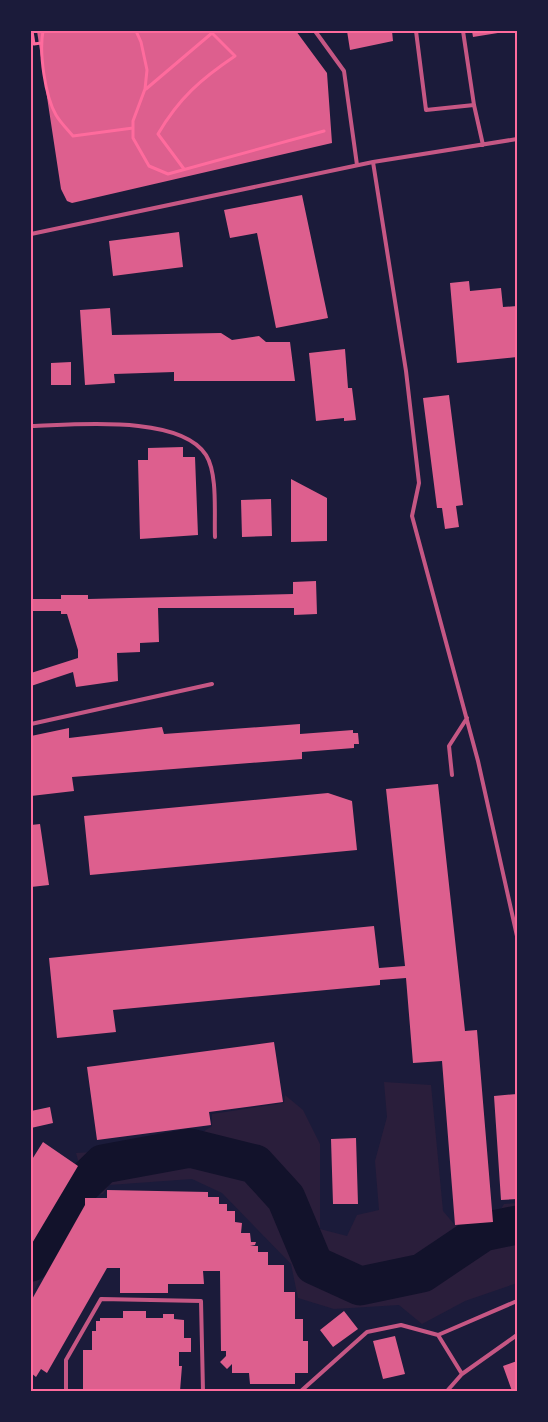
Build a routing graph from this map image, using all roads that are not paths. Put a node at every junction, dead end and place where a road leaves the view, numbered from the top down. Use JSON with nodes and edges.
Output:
{"nodes":[{"id":1,"x":315,"y":31,"type":"edge"},
{"id":2,"x":416,"y":31,"type":"edge"},
{"id":3,"x":463,"y":31,"type":"edge"},
{"id":4,"x":474,"y":105,"type":"junction"},
{"id":5,"x":517,"y":139,"type":"edge"},
{"id":6,"x":482,"y":145,"type":"junction"},
{"id":7,"x":373,"y":162,"type":"junction"},
{"id":8,"x":357,"y":165,"type":"junction"},
{"id":9,"x":31,"y":234,"type":"edge"},
{"id":10,"x":31,"y":426,"type":"edge"},
{"id":11,"x":215,"y":537,"type":"dead end"},
{"id":12,"x":212,"y":684,"type":"dead end"},
{"id":13,"x":467,"y":718,"type":"junction"},
{"id":14,"x":31,"y":724,"type":"edge"},
{"id":15,"x":452,"y":775,"type":"dead end"},
{"id":16,"x":517,"y":936,"type":"edge"},
{"id":17,"x":517,"y":1301,"type":"edge"},
{"id":18,"x":438,"y":1335,"type":"junction"},
{"id":19,"x":517,"y":1335,"type":"edge"},
{"id":20,"x":462,"y":1374,"type":"junction"},
{"id":21,"x":66,"y":1391,"type":"edge"},
{"id":22,"x":203,"y":1391,"type":"edge"},
{"id":23,"x":301,"y":1391,"type":"edge"},
{"id":24,"x":447,"y":1391,"type":"edge"}],
"edges":[{"from":1,"to":8,"type":"lane"},
{"from":2,"to":4,"type":"lane"},
{"from":3,"to":4,"type":"lane"},
{"from":4,"to":6,"type":"lane"},
{"from":5,"to":6,"type":"lane"},
{"from":6,"to":7,"type":"lane"},
{"from":7,"to":8,"type":"lane"},
{"from":7,"to":13,"type":"lane"},
{"from":8,"to":9,"type":"lane"},
{"from":10,"to":11,"type":"lane"},
{"from":12,"to":14,"type":"lane"},
{"from":13,"to":15,"type":"lane"},
{"from":13,"to":16,"type":"lane"},
{"from":17,"to":18,"type":"lane"},
{"from":18,"to":20,"type":"lane"},
{"from":18,"to":23,"type":"lane"},
{"from":19,"to":20,"type":"lane"},
{"from":20,"to":24,"type":"lane"},
{"from":21,"to":22,"type":"lane"}]}
